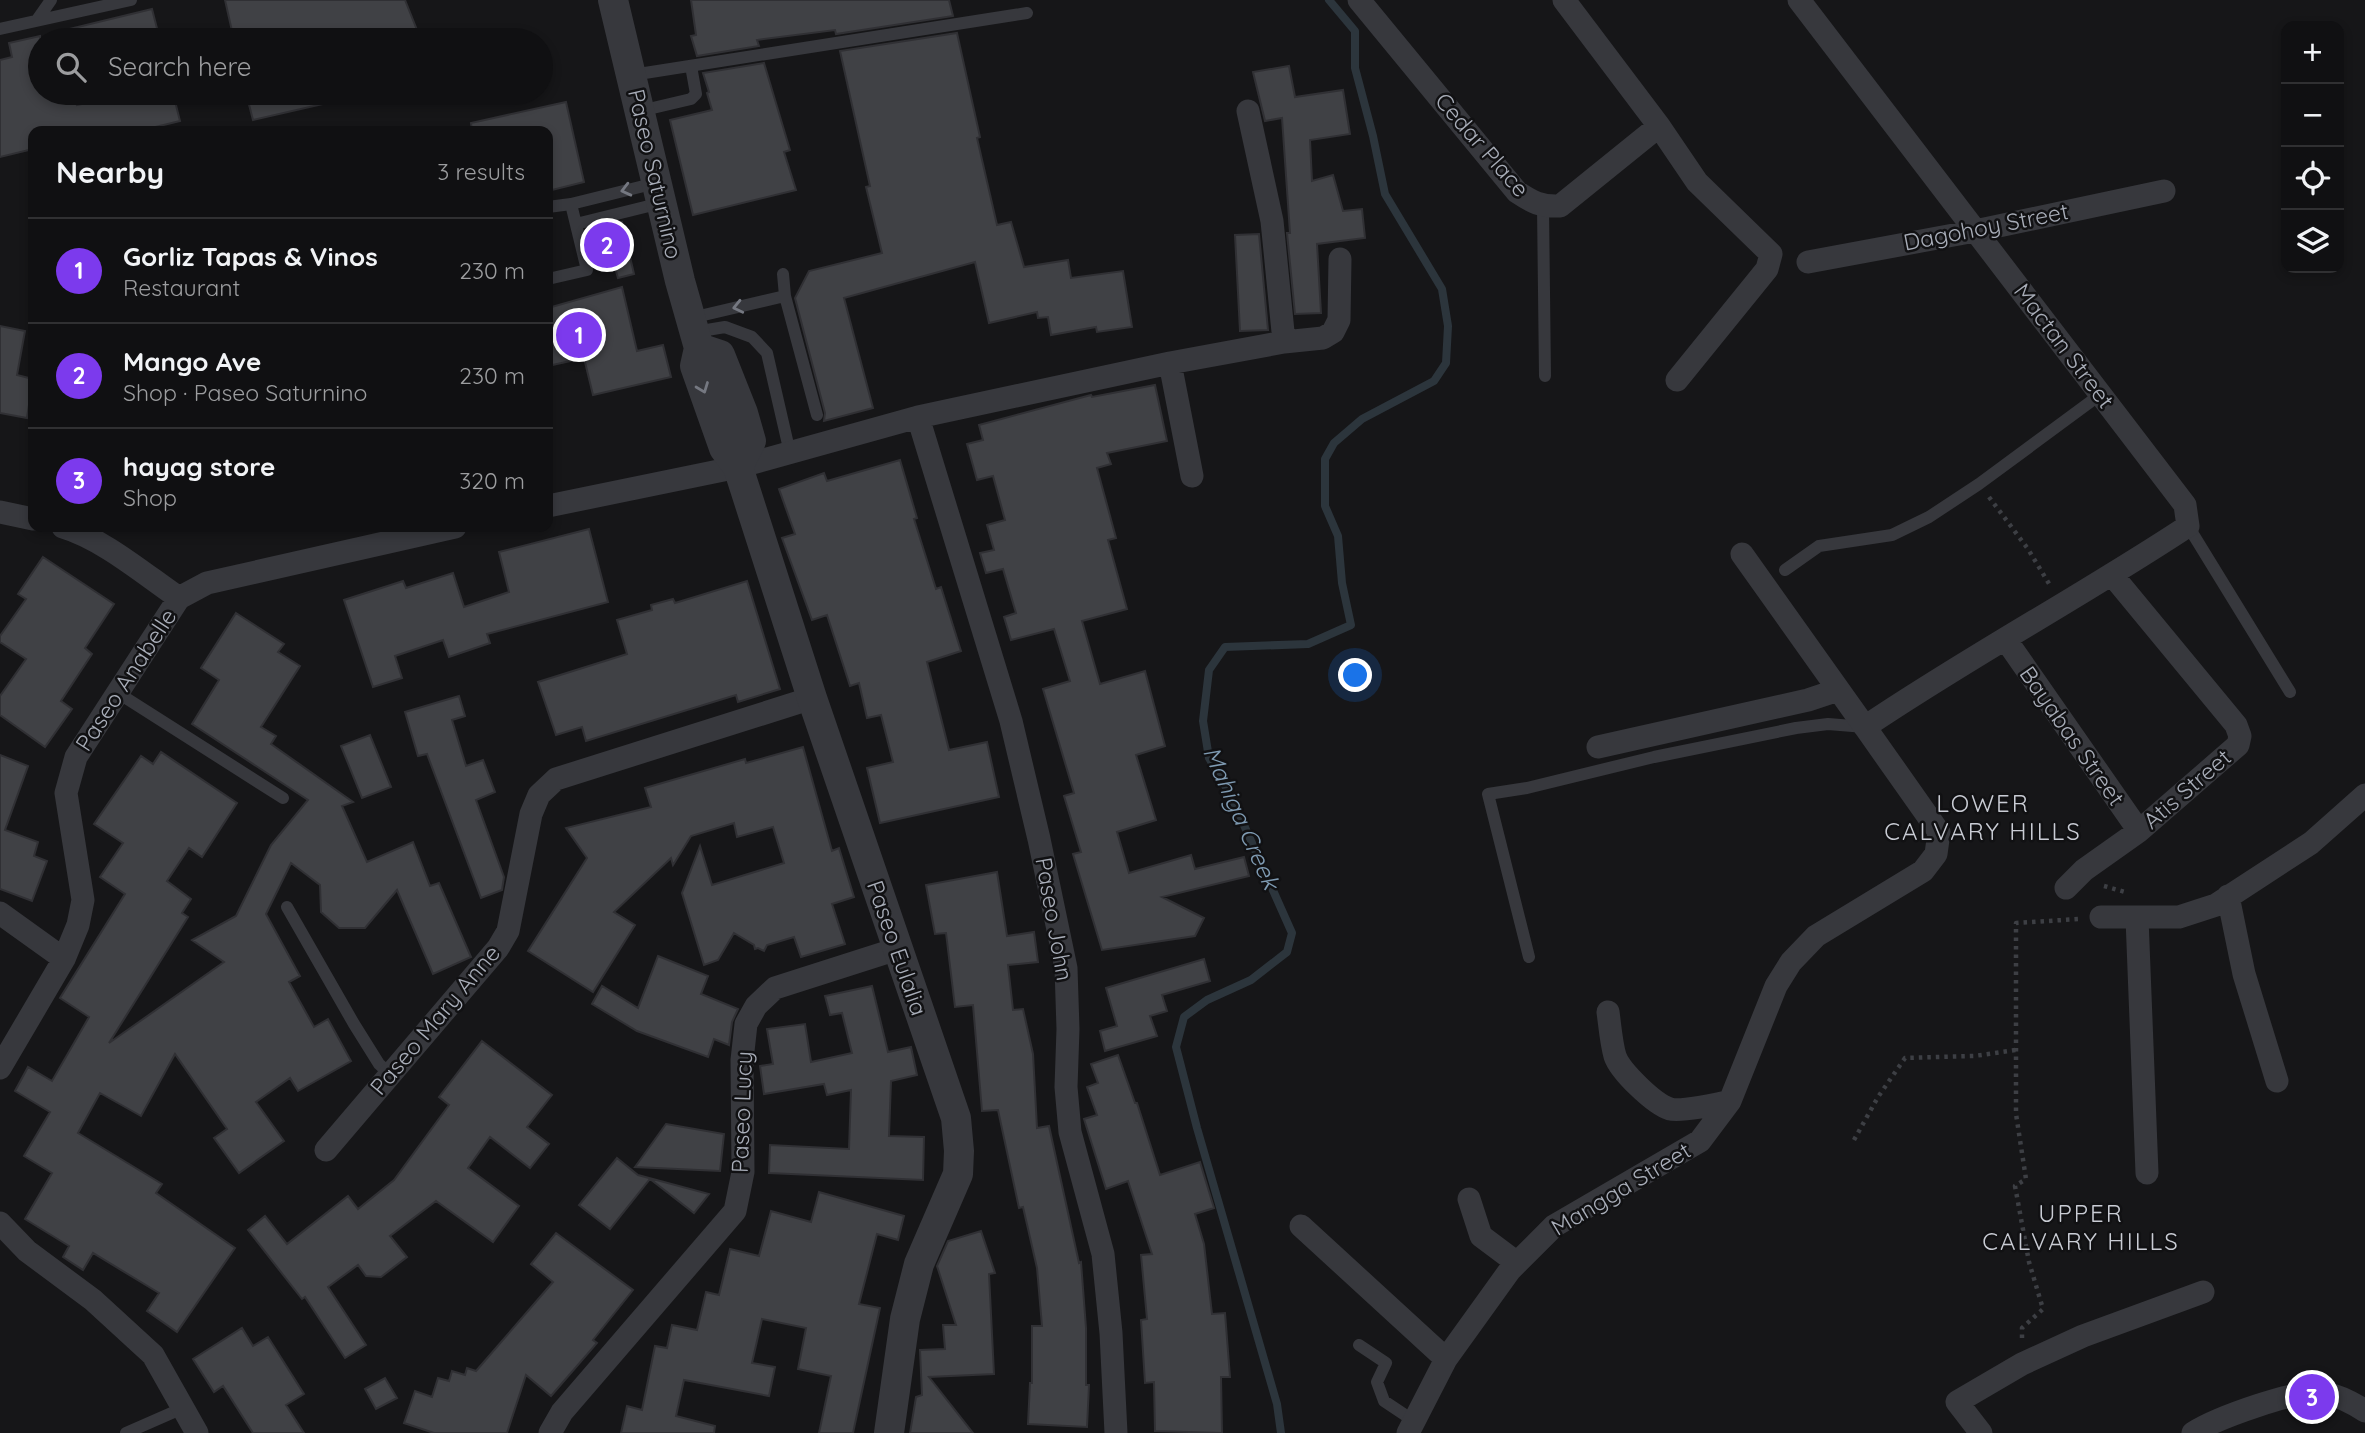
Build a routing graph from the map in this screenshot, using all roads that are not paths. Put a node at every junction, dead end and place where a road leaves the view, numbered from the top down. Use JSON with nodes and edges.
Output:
{"nodes":[{"id":1,"x":51,"y":0,"type":"edge"},
{"id":2,"x":131,"y":0,"type":"edge"},
{"id":3,"x":613,"y":0,"type":"edge"},
{"id":4,"x":1359,"y":0,"type":"edge"},
{"id":5,"x":1564,"y":0,"type":"edge"},
{"id":6,"x":1799,"y":0,"type":"edge"},
{"id":7,"x":1027,"y":13,"type":"dead end"},
{"id":8,"x":37,"y":20,"type":"junction"},
{"id":9,"x":0,"y":29,"type":"edge"},
{"id":10,"x":691,"y":66,"type":"junction"},
{"id":11,"x":632,"y":75,"type":"junction"},
{"id":12,"x":640,"y":111,"type":"junction"},
{"id":13,"x":1248,"y":111,"type":"dead end"},
{"id":14,"x":1659,"y":126,"type":"junction"},
{"id":15,"x":2164,"y":191,"type":"dead end"},
{"id":16,"x":659,"y":193,"type":"junction"},
{"id":17,"x":571,"y":204,"type":"junction"},
{"id":18,"x":553,"y":206,"type":"edge"},
{"id":19,"x":1543,"y":206,"type":"junction"},
{"id":20,"x":576,"y":224,"type":"junction"},
{"id":21,"x":1975,"y":230,"type":"junction"},
{"id":22,"x":1340,"y":259,"type":"dead end"},
{"id":23,"x":1808,"y":262,"type":"dead end"},
{"id":24,"x":783,"y":274,"type":"dead end"},
{"id":25,"x":553,"y":278,"type":"edge"},
{"id":26,"x":785,"y":296,"type":"junction"},
{"id":27,"x":695,"y":333,"type":"junction"},
{"id":28,"x":1284,"y":342,"type":"junction"},
{"id":29,"x":1170,"y":363,"type":"junction"},
{"id":30,"x":1545,"y":376,"type":"dead end"},
{"id":31,"x":1677,"y":380,"type":"dead end"},
{"id":32,"x":2101,"y":394,"type":"junction"},
{"id":33,"x":817,"y":415,"type":"dead end"},
{"id":34,"x":918,"y":417,"type":"junction"},
{"id":35,"x":790,"y":453,"type":"junction"},
{"id":36,"x":738,"y":467,"type":"junction"},
{"id":37,"x":1192,"y":476,"type":"dead end"},
{"id":38,"x":553,"y":505,"type":"edge"},
{"id":39,"x":0,"y":512,"type":"edge"},
{"id":40,"x":28,"y":518,"type":"edge"},
{"id":41,"x":2188,"y":526,"type":"junction"},
{"id":42,"x":78,"y":532,"type":"edge"},
{"id":43,"x":433,"y":532,"type":"edge"},
{"id":44,"x":1742,"y":554,"type":"dead end"},
{"id":45,"x":1785,"y":570,"type":"dead end"},
{"id":46,"x":2113,"y":576,"type":"junction"},
{"id":47,"x":178,"y":598,"type":"junction"},
{"id":48,"x":2006,"y":640,"type":"junction"},
{"id":49,"x":1838,"y":690,"type":"junction"},
{"id":50,"x":2290,"y":692,"type":"dead end"},
{"id":51,"x":118,"y":693,"type":"junction"},
{"id":52,"x":812,"y":698,"type":"junction"},
{"id":53,"x":1865,"y":727,"type":"junction"},
{"id":54,"x":1598,"y":747,"type":"dead end"},
{"id":55,"x":2365,"y":794,"type":"edge"},
{"id":56,"x":283,"y":798,"type":"dead end"},
{"id":57,"x":2139,"y":831,"type":"junction"},
{"id":58,"x":2066,"y":888,"type":"dead end"},
{"id":59,"x":2228,"y":896,"type":"junction"},
{"id":60,"x":287,"y":907,"type":"dead end"},
{"id":61,"x":0,"y":913,"type":"edge"},
{"id":62,"x":2101,"y":918,"type":"road end"},
{"id":63,"x":2137,"y":918,"type":"junction"},
{"id":64,"x":897,"y":949,"type":"junction"},
{"id":65,"x":1529,"y":957,"type":"dead end"},
{"id":66,"x":64,"y":959,"type":"junction"},
{"id":67,"x":1608,"y":1012,"type":"dead end"},
{"id":68,"x":0,"y":1068,"type":"edge"},
{"id":69,"x":390,"y":1074,"type":"junction"},
{"id":70,"x":2277,"y":1082,"type":"dead end"},
{"id":71,"x":1730,"y":1101,"type":"junction"},
{"id":72,"x":326,"y":1150,"type":"dead end"},
{"id":73,"x":2147,"y":1173,"type":"dead end"},
{"id":74,"x":1469,"y":1199,"type":"dead end"},
{"id":75,"x":0,"y":1223,"type":"edge"},
{"id":76,"x":1301,"y":1226,"type":"dead end"},
{"id":77,"x":1517,"y":1263,"type":"junction"},
{"id":78,"x":2203,"y":1292,"type":"dead end"},
{"id":79,"x":1359,"y":1345,"type":"dead end"},
{"id":80,"x":1446,"y":1359,"type":"junction"},
{"id":81,"x":184,"y":1408,"type":"junction"},
{"id":82,"x":2365,"y":1411,"type":"edge"},
{"id":83,"x":1411,"y":1427,"type":"edge"},
{"id":84,"x":126,"y":1433,"type":"edge"},
{"id":85,"x":197,"y":1433,"type":"edge"},
{"id":86,"x":550,"y":1433,"type":"edge"},
{"id":87,"x":889,"y":1433,"type":"edge"},
{"id":88,"x":1116,"y":1433,"type":"edge"},
{"id":89,"x":1981,"y":1433,"type":"edge"},
{"id":90,"x":2193,"y":1433,"type":"edge"}],
"edges":[{"from":1,"to":8,"type":"lane"},
{"from":2,"to":8,"type":"lane"},
{"from":3,"to":11,"type":"street","name":"Paseo Saturnino"},
{"from":4,"to":19,"type":"street","name":"Cedar Place"},
{"from":5,"to":14,"type":"street"},
{"from":6,"to":21,"type":"street","name":"Mactan Street"},
{"from":7,"to":10,"type":"lane"},
{"from":8,"to":9,"type":"lane"},
{"from":10,"to":11,"type":"lane"},
{"from":10,"to":12,"type":"lane"},
{"from":11,"to":12,"type":"street","name":"Paseo Saturnino"},
{"from":12,"to":16,"type":"street","name":"Paseo Saturnino"},
{"from":13,"to":28,"type":"street"},
{"from":14,"to":19,"type":"street","name":"Cedar Place"},
{"from":14,"to":31,"type":"street"},
{"from":15,"to":21,"type":"street","name":"Dagohoy Street"},
{"from":16,"to":17,"type":"lane","one_way":true},
{"from":16,"to":20,"type":"lane"},
{"from":16,"to":27,"type":"street","name":"Paseo Saturnino"},
{"from":17,"to":18,"type":"lane"},
{"from":17,"to":20,"type":"lane"},
{"from":19,"to":30,"type":"lane"},
{"from":20,"to":25,"type":"lane"},
{"from":21,"to":23,"type":"street","name":"Dagohoy Street"},
{"from":21,"to":32,"type":"street","name":"Mactan Street"},
{"from":22,"to":28,"type":"street"},
{"from":24,"to":26,"type":"lane"},
{"from":26,"to":27,"type":"lane","one_way":true},
{"from":26,"to":33,"type":"lane"},
{"from":27,"to":35,"type":"lane"},
{"from":27,"to":36,"type":"street","name":"Paseo Saturnino"},
{"from":28,"to":29,"type":"street"},
{"from":29,"to":34,"type":"street"},
{"from":29,"to":37,"type":"street"},
{"from":32,"to":41,"type":"street","name":"Mactan Street"},
{"from":32,"to":45,"type":"lane"},
{"from":34,"to":35,"type":"street"},
{"from":34,"to":88,"type":"street","name":"Paseo John"},
{"from":35,"to":36,"type":"street"},
{"from":36,"to":38,"type":"street"},
{"from":36,"to":52,"type":"street","name":"Paseo Eulalia"},
{"from":39,"to":40,"type":"street"},
{"from":41,"to":46,"type":"street"},
{"from":41,"to":50,"type":"lane"},
{"from":42,"to":47,"type":"street"},
{"from":43,"to":47,"type":"street","name":"Paseo Anabelle"},
{"from":44,"to":49,"type":"street","name":"Mangga Street"},
{"from":46,"to":48,"type":"street"},
{"from":46,"to":57,"type":"street","name":"Atis Street"},
{"from":47,"to":51,"type":"street","name":"Paseo Anabelle"},
{"from":48,"to":53,"type":"street"},
{"from":48,"to":57,"type":"street","name":"Bayabas Street"},
{"from":49,"to":53,"type":"street","name":"Mangga Street"},
{"from":49,"to":54,"type":"street"},
{"from":51,"to":56,"type":"lane"},
{"from":51,"to":66,"type":"street","name":"Paseo Anabelle"},
{"from":52,"to":64,"type":"street","name":"Paseo Eulalia"},
{"from":52,"to":69,"type":"street","name":"Paseo Mary Anne"},
{"from":53,"to":65,"type":"lane"},
{"from":53,"to":71,"type":"street","name":"Mangga Street"},
{"from":55,"to":59,"type":"street"},
{"from":57,"to":58,"type":"street","name":"Atis Street"},
{"from":59,"to":63,"type":"street"},
{"from":59,"to":70,"type":"street"},
{"from":60,"to":69,"type":"lane"},
{"from":61,"to":66,"type":"street"},
{"from":62,"to":63,"type":"street"},
{"from":63,"to":73,"type":"street"},
{"from":64,"to":86,"type":"street","name":"Paseo Lucy"},
{"from":64,"to":87,"type":"street","name":"Paseo Eulalia"},
{"from":66,"to":68,"type":"street","name":"Paseo Anabelle"},
{"from":67,"to":71,"type":"street"},
{"from":69,"to":72,"type":"street","name":"Paseo Mary Anne"},
{"from":71,"to":77,"type":"street","name":"Mangga Street"},
{"from":74,"to":77,"type":"street"},
{"from":75,"to":81,"type":"street"},
{"from":76,"to":80,"type":"street"},
{"from":77,"to":80,"type":"street","name":"Mangga Street"},
{"from":78,"to":89,"type":"street"},
{"from":79,"to":83,"type":"lane"},
{"from":80,"to":83,"type":"street","name":"Mangga Street"},
{"from":81,"to":84,"type":"lane"},
{"from":81,"to":85,"type":"street"},
{"from":82,"to":90,"type":"street"}]}
